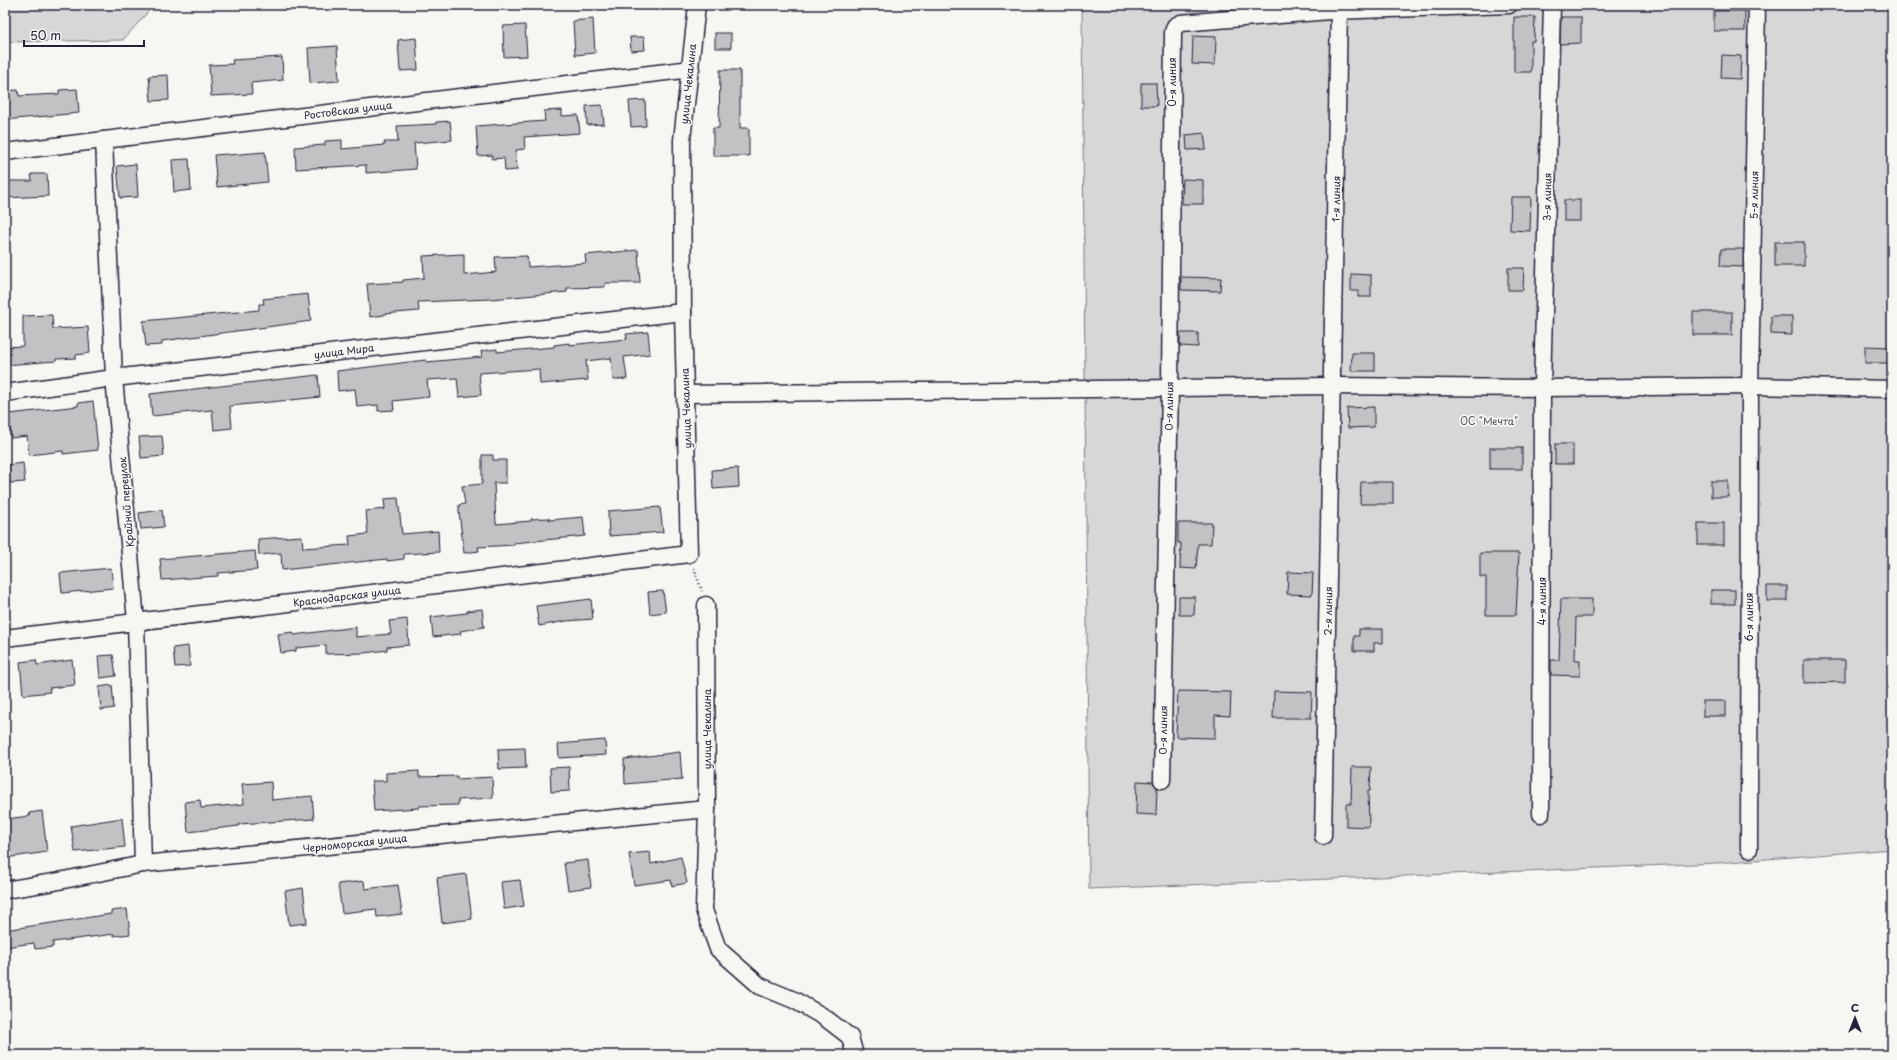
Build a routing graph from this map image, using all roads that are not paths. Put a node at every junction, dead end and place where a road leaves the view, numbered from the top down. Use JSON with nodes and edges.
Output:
{"nodes":[{"id":1,"x":697,"y":5,"type":"edge"},
{"id":2,"x":1509,"y":5,"type":"edge"},
{"id":3,"x":1552,"y":5,"type":"edge"},
{"id":4,"x":1758,"y":5,"type":"edge"},
{"id":5,"x":1339,"y":11,"type":"junction"},
{"id":6,"x":691,"y":69,"type":"junction"},
{"id":7,"x":104,"y":140,"type":"junction"},
{"id":8,"x":5,"y":152,"type":"edge"},
{"id":9,"x":683,"y":312,"type":"junction"},
{"id":10,"x":114,"y":378,"type":"junction"},
{"id":11,"x":1333,"y":386,"type":"junction"},
{"id":12,"x":1750,"y":386,"type":"junction"},
{"id":13,"x":1170,"y":388,"type":"junction"},
{"id":14,"x":1542,"y":388,"type":"junction"},
{"id":15,"x":1892,"y":389,"type":"edge"},
{"id":16,"x":5,"y":393,"type":"edge"},
{"id":17,"x":686,"y":394,"type":"junction"},
{"id":18,"x":689,"y":554,"type":"joint"},
{"id":19,"x":706,"y":605,"type":"road end"},
{"id":20,"x":136,"y":621,"type":"junction"},
{"id":21,"x":5,"y":638,"type":"edge"},
{"id":22,"x":1162,"y":780,"type":"dead end"},
{"id":23,"x":707,"y":809,"type":"junction"},
{"id":24,"x":1541,"y":814,"type":"dead end"},
{"id":25,"x":1323,"y":836,"type":"dead end"},
{"id":26,"x":1749,"y":849,"type":"dead end"},
{"id":27,"x":143,"y":864,"type":"junction"},
{"id":28,"x":5,"y":890,"type":"edge"},
{"id":29,"x":855,"y":1055,"type":"edge"}],
"edges":[{"from":1,"to":6,"type":"street","name":"улица Чекалина"},
{"from":2,"to":5,"type":"street"},
{"from":3,"to":14,"type":"street","name":"3-я линия"},
{"from":4,"to":12,"type":"street","name":"5-я линия"},
{"from":5,"to":11,"type":"street","name":"1-я линия"},
{"from":5,"to":13,"type":"street","name":"0-я линия"},
{"from":6,"to":7,"type":"street","name":"Ростовская улица"},
{"from":6,"to":9,"type":"street","name":"улица Чекалина"},
{"from":7,"to":8,"type":"street","name":"Ростовская улица"},
{"from":7,"to":10,"type":"street","name":"Крайний переулок"},
{"from":9,"to":10,"type":"street","name":"улица Мира"},
{"from":9,"to":17,"type":"street","name":"улица Чекалина"},
{"from":10,"to":16,"type":"street","name":"улица Мира"},
{"from":10,"to":20,"type":"street","name":"Крайний переулок"},
{"from":11,"to":13,"type":"street"},
{"from":11,"to":14,"type":"street"},
{"from":11,"to":25,"type":"street","name":"2-я линия"},
{"from":12,"to":14,"type":"street"},
{"from":12,"to":15,"type":"street"},
{"from":12,"to":26,"type":"street","name":"6-я линия"},
{"from":13,"to":17,"type":"street"},
{"from":13,"to":22,"type":"street","name":"0-я линия"},
{"from":14,"to":24,"type":"street","name":"4-я линия"},
{"from":17,"to":18,"type":"street","name":"улица Чекалина"},
{"from":18,"to":20,"type":"street","name":"Краснодарская улица"},
{"from":19,"to":23,"type":"street","name":"улица Чекалина"},
{"from":20,"to":21,"type":"street","name":"Краснодарская улица"},
{"from":20,"to":27,"type":"street","name":"Крайний переулок"},
{"from":23,"to":27,"type":"street","name":"Черноморская улица"},
{"from":23,"to":29,"type":"street","name":"улица Чекалина"},
{"from":27,"to":28,"type":"street","name":"Черноморская улица"}]}
